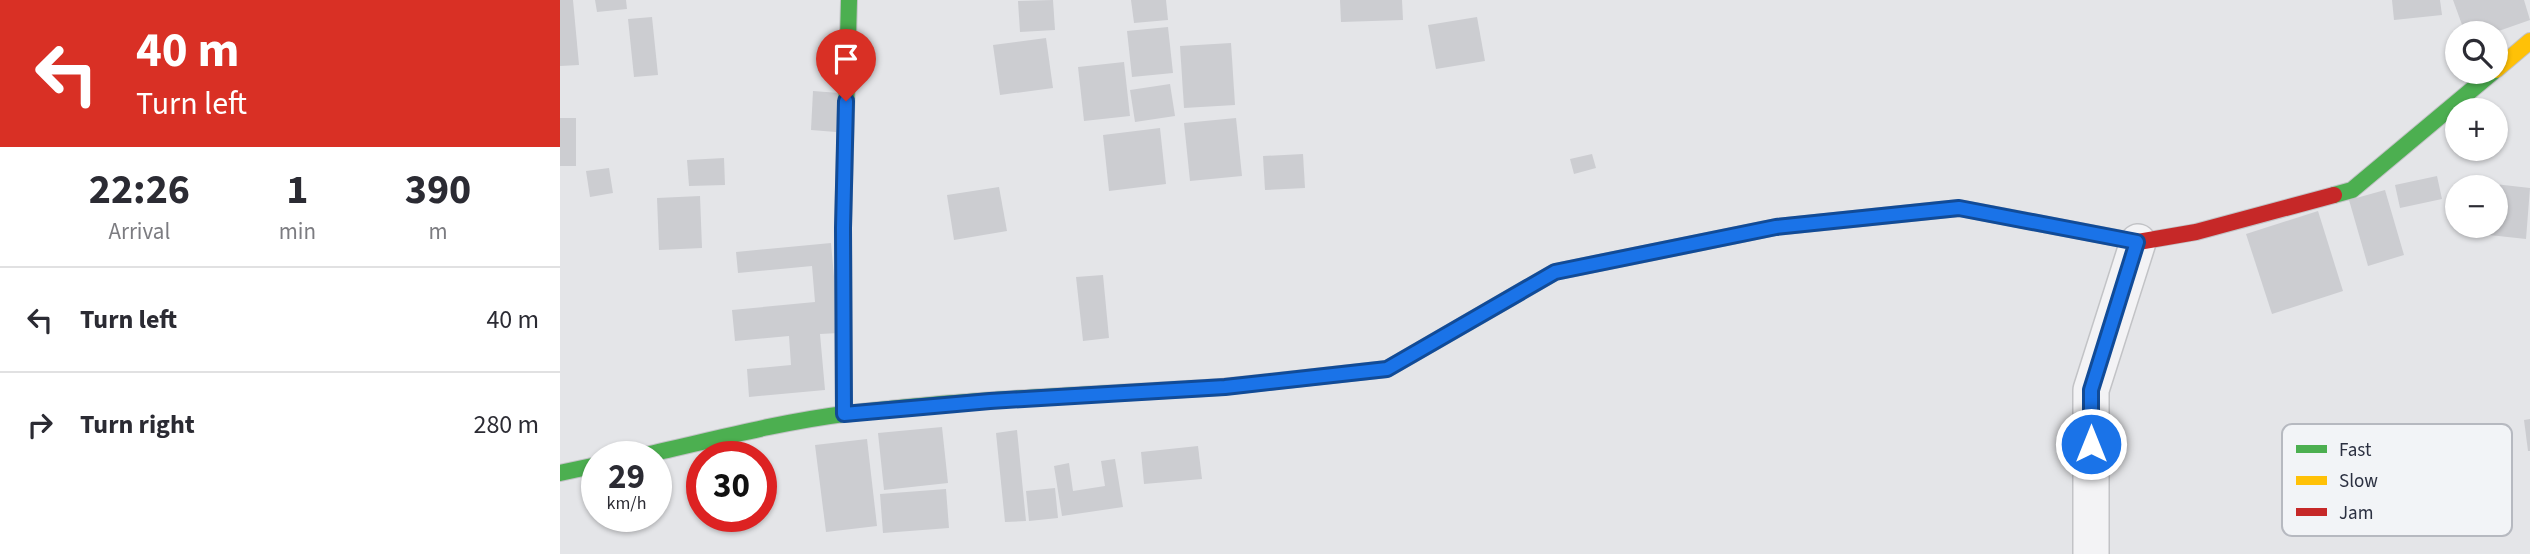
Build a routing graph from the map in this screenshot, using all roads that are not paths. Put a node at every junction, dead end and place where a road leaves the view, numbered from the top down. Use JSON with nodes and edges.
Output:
{"nodes":[{"id":1,"x":849,"y":0,"type":"edge"},
{"id":2,"x":2530,"y":41,"type":"edge"},
{"id":3,"x":2508,"y":59,"type":"edge"},
{"id":4,"x":2478,"y":84,"type":"edge"},
{"id":5,"x":2137,"y":242,"type":"junction"},
{"id":6,"x":844,"y":414,"type":"junction"},
{"id":7,"x":672,"y":449,"type":"edge"},
{"id":8,"x":581,"y":468,"type":"edge"},
{"id":9,"x":560,"y":473,"type":"edge"},
{"id":10,"x":2091,"y":554,"type":"edge"}],
"edges":[{"from":1,"to":6,"type":"street"},
{"from":2,"to":3,"type":"street"},
{"from":4,"to":5,"type":"street"},
{"from":5,"to":6,"type":"street"},
{"from":5,"to":10,"type":"street"},
{"from":6,"to":7,"type":"street"},
{"from":8,"to":9,"type":"street"}]}
